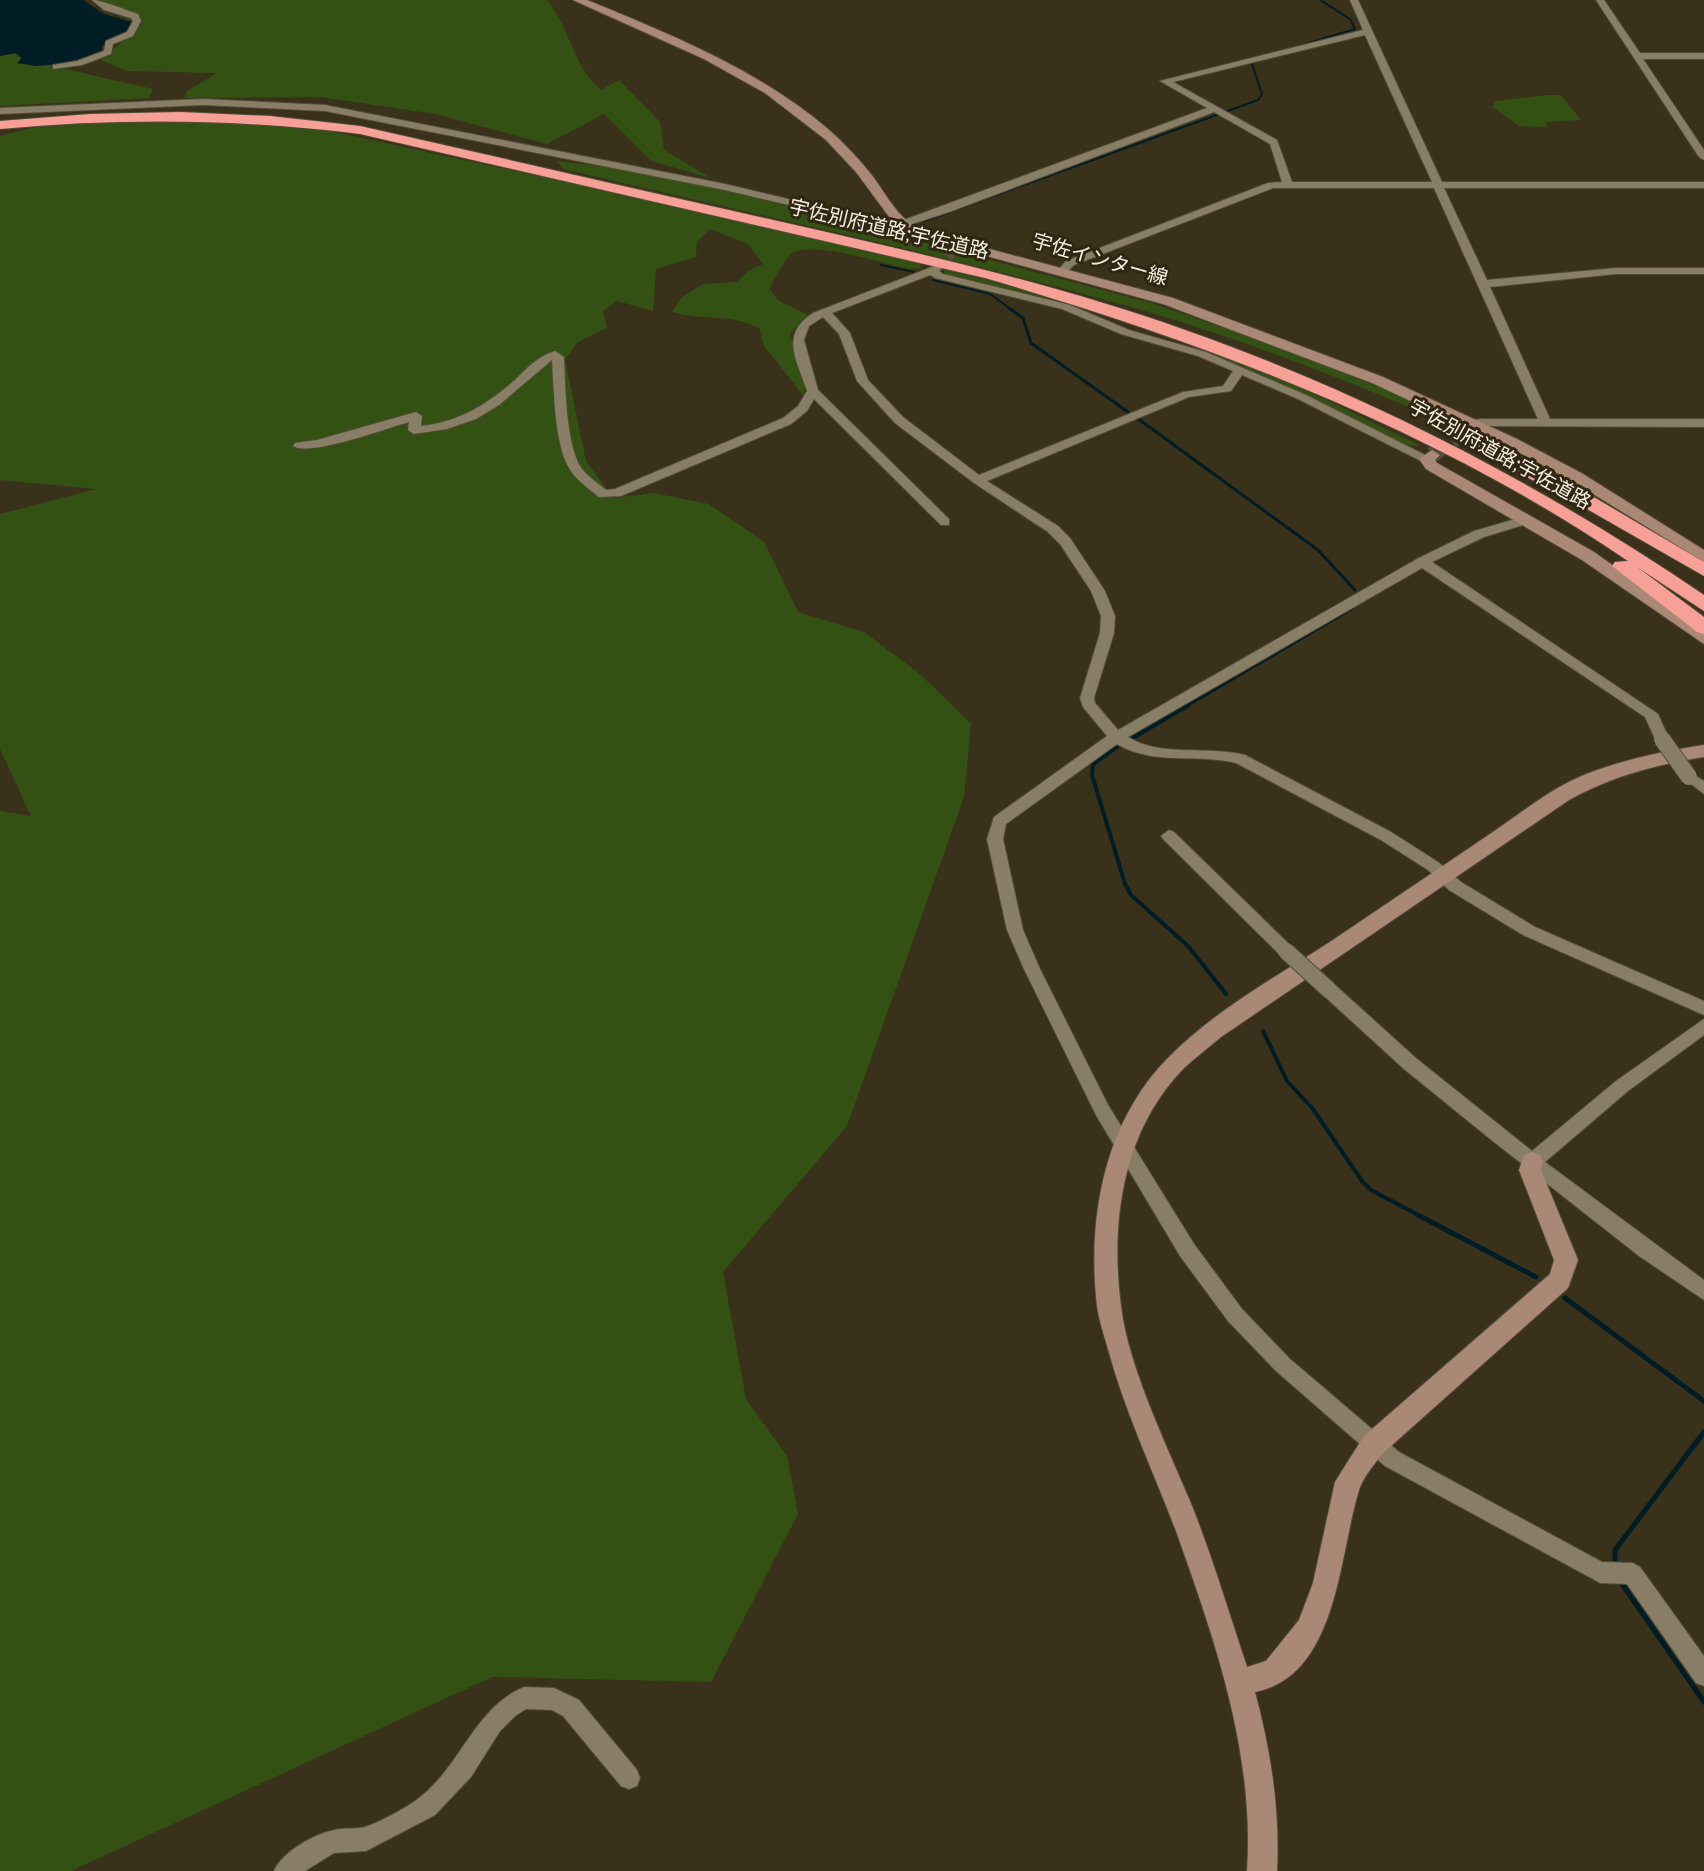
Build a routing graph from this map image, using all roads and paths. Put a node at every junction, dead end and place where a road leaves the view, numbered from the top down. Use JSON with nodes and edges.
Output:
{"nodes":[{"id":1,"x":96,"y":0,"type":"edge"},
{"id":2,"x":578,"y":0,"type":"edge"},
{"id":3,"x":1354,"y":0,"type":"edge"},
{"id":4,"x":1600,"y":0,"type":"edge"},
{"id":5,"x":1369,"y":31,"type":"junction"},
{"id":6,"x":1637,"y":56,"type":"junction"},
{"id":7,"x":1704,"y":56,"type":"edge"},
{"id":8,"x":56,"y":67,"type":"dead end"},
{"id":9,"x":1214,"y":109,"type":"junction"},
{"id":10,"x":0,"y":111,"type":"edge"},
{"id":11,"x":0,"y":125,"type":"edge"},
{"id":12,"x":1704,"y":157,"type":"edge"},
{"id":13,"x":1288,"y":184,"type":"junction"},
{"id":14,"x":1437,"y":184,"type":"junction"},
{"id":15,"x":1704,"y":185,"type":"edge"},
{"id":16,"x":902,"y":224,"type":"junction"},
{"id":17,"x":1064,"y":269,"type":"junction"},
{"id":18,"x":1704,"y":271,"type":"edge"},
{"id":19,"x":1483,"y":284,"type":"junction"},
{"id":20,"x":1056,"y":293,"type":"junction"},
{"id":21,"x":825,"y":312,"type":"junction"},
{"id":22,"x":1240,"y":369,"type":"junction"},
{"id":23,"x":813,"y":391,"type":"junction"},
{"id":24,"x":1546,"y":423,"type":"junction"},
{"id":25,"x":1704,"y":423,"type":"edge"},
{"id":26,"x":1472,"y":427,"type":"junction"},
{"id":27,"x":299,"y":446,"type":"dead end"},
{"id":28,"x":1428,"y":450,"type":"junction"},
{"id":29,"x":978,"y":480,"type":"junction"},
{"id":30,"x":1526,"y":520,"type":"junction"},
{"id":31,"x":945,"y":522,"type":"dead end"},
{"id":32,"x":1704,"y":557,"type":"edge"},
{"id":33,"x":1422,"y":562,"type":"junction"},
{"id":34,"x":1704,"y":570,"type":"edge"},
{"id":35,"x":1704,"y":604,"type":"edge"},
{"id":36,"x":1704,"y":627,"type":"edge"},
{"id":37,"x":1704,"y":638,"type":"edge"},
{"id":38,"x":1116,"y":737,"type":"junction"},
{"id":39,"x":1704,"y":751,"type":"edge"},
{"id":40,"x":1704,"y":789,"type":"edge"},
{"id":41,"x":1169,"y":836,"type":"dead end"},
{"id":42,"x":1443,"y":875,"type":"junction"},
{"id":43,"x":1704,"y":1008,"type":"edge"},
{"id":44,"x":1704,"y":1026,"type":"edge"},
{"id":45,"x":1124,"y":1144,"type":"junction"},
{"id":46,"x":1532,"y":1162,"type":"junction"},
{"id":47,"x":1704,"y":1291,"type":"edge"},
{"id":48,"x":1373,"y":1445,"type":"junction"},
{"id":49,"x":1704,"y":1675,"type":"edge"},
{"id":50,"x":1239,"y":1682,"type":"junction"},
{"id":51,"x":629,"y":1778,"type":"dead end"},
{"id":52,"x":286,"y":1871,"type":"edge"},
{"id":53,"x":1262,"y":1871,"type":"edge"}],
"edges":[{"from":1,"to":8,"type":"street"},
{"from":2,"to":16,"type":"main road"},
{"from":3,"to":5,"type":"street"},
{"from":4,"to":6,"type":"street"},
{"from":5,"to":9,"type":"street"},
{"from":5,"to":14,"type":"street"},
{"from":6,"to":7,"type":"street"},
{"from":6,"to":12,"type":"street"},
{"from":9,"to":13,"type":"street"},
{"from":9,"to":16,"type":"street"},
{"from":10,"to":16,"type":"street"},
{"from":11,"to":20,"type":"highway","name":"宇佐別府道路;宇佐道路"},
{"from":13,"to":14,"type":"street"},
{"from":13,"to":17,"type":"street"},
{"from":14,"to":15,"type":"street"},
{"from":14,"to":19,"type":"street"},
{"from":16,"to":17,"type":"main road","name":"宇佐インター線"},
{"from":17,"to":26,"type":"main road","name":"宇佐インター線"},
{"from":18,"to":19,"type":"street"},
{"from":19,"to":24,"type":"street"},
{"from":20,"to":28,"type":"highway","name":"宇佐別府道路;宇佐道路"},
{"from":20,"to":34,"type":"highway"},
{"from":21,"to":22,"type":"street"},
{"from":21,"to":23,"type":"street"},
{"from":21,"to":29,"type":"street"},
{"from":22,"to":28,"type":"street"},
{"from":22,"to":29,"type":"street"},
{"from":23,"to":27,"type":"street"},
{"from":23,"to":31,"type":"street"},
{"from":24,"to":25,"type":"street"},
{"from":24,"to":26,"type":"street"},
{"from":26,"to":32,"type":"main road","name":"宇佐インター線"},
{"from":28,"to":30,"type":"main road"},
{"from":28,"to":35,"type":"highway","name":"宇佐別府道路;宇佐道路"},
{"from":28,"to":36,"type":"highway"},
{"from":29,"to":38,"type":"street"},
{"from":30,"to":33,"type":"street"},
{"from":30,"to":37,"type":"main road"},
{"from":33,"to":38,"type":"street"},
{"from":33,"to":40,"type":"street","bridge":true},
{"from":38,"to":42,"type":"street"},
{"from":38,"to":45,"type":"street"},
{"from":39,"to":42,"type":"main road"},
{"from":41,"to":46,"type":"street","bridge":true},
{"from":42,"to":43,"type":"street"},
{"from":42,"to":45,"type":"main road"},
{"from":44,"to":46,"type":"street"},
{"from":45,"to":48,"type":"street"},
{"from":45,"to":50,"type":"main road"},
{"from":46,"to":47,"type":"street"},
{"from":46,"to":48,"type":"main road"},
{"from":48,"to":49,"type":"street"},
{"from":48,"to":50,"type":"main road"},
{"from":50,"to":53,"type":"main road"},
{"from":51,"to":52,"type":"street"}]}
